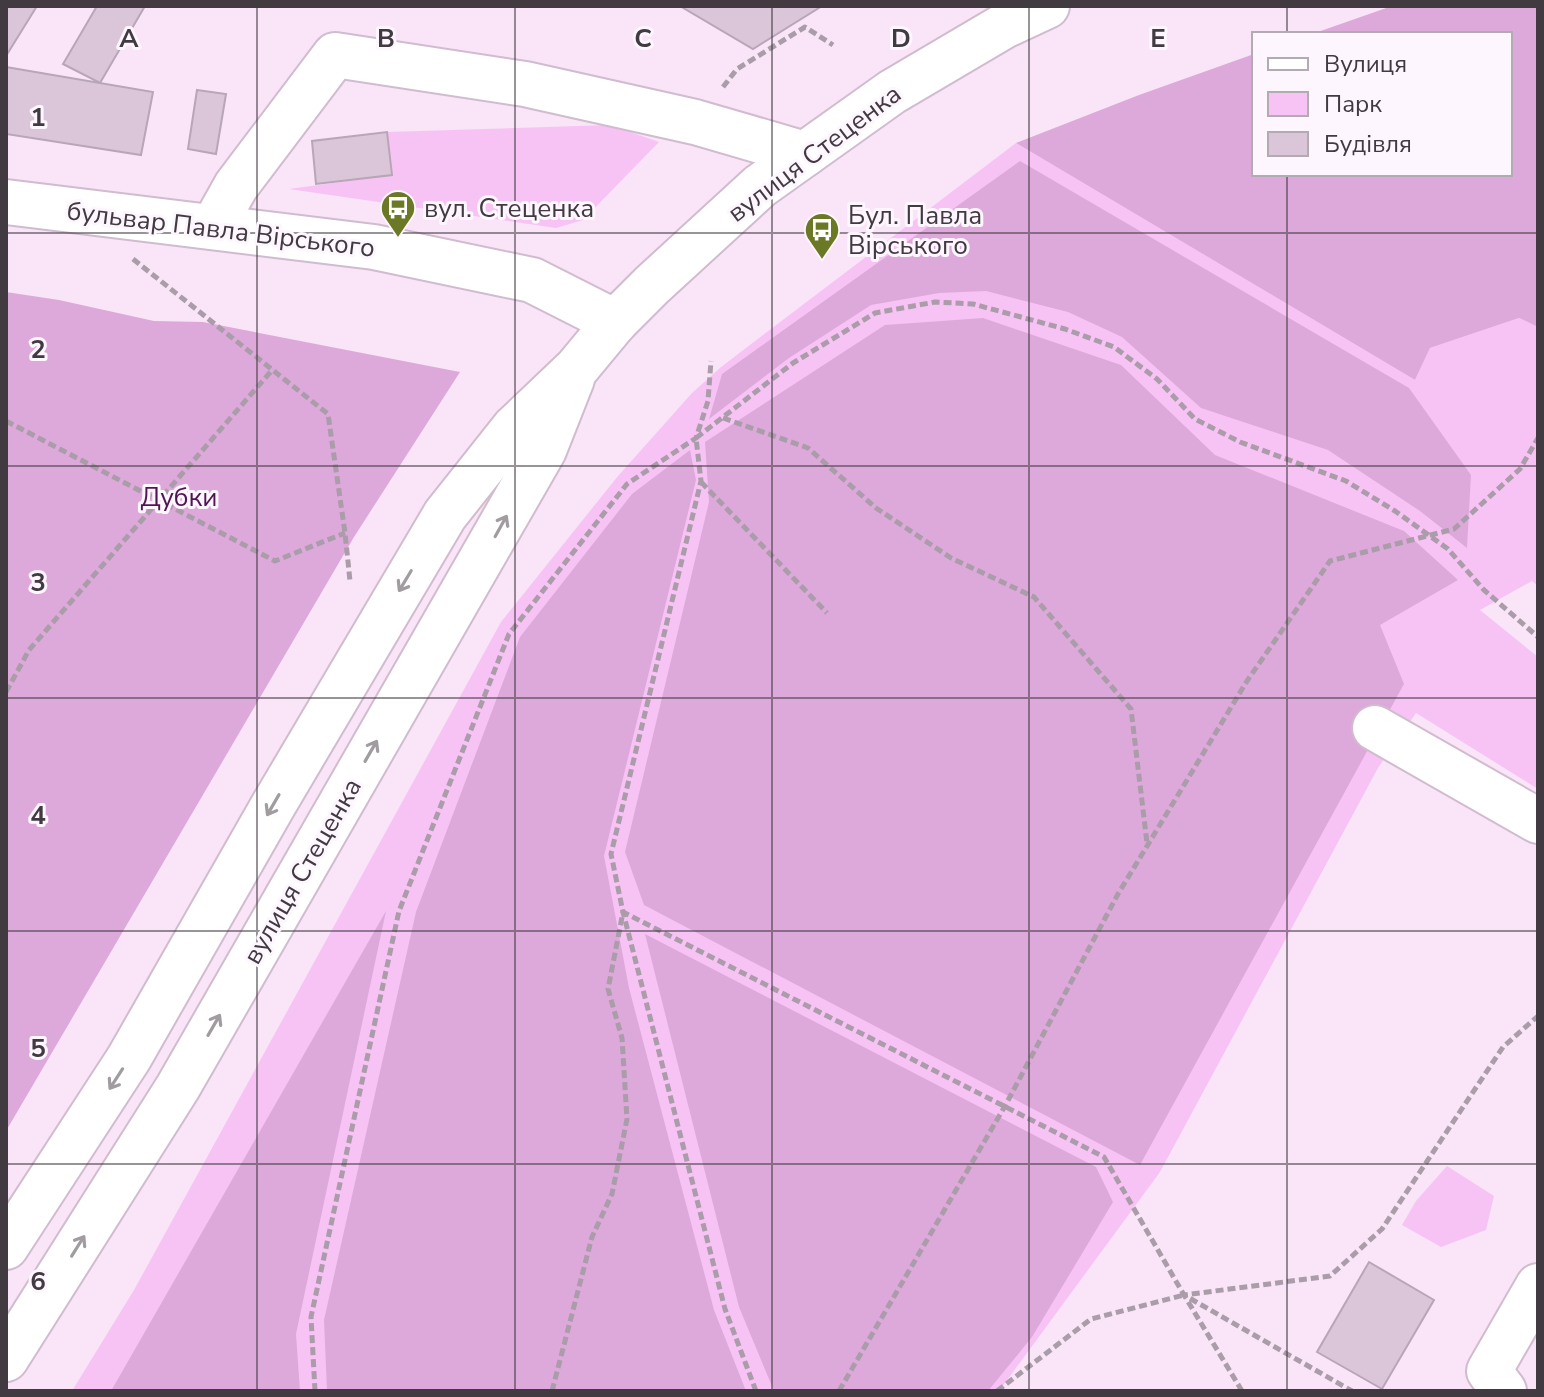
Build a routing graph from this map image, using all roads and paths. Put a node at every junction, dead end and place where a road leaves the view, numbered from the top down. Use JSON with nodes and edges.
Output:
{"nodes":[{"id":1,"x":1047,"y":6,"type":"edge"},
{"id":2,"x":833,"y":45,"type":"dead end"},
{"id":3,"x":695,"y":122,"type":"junction"},
{"id":4,"x":805,"y":154,"type":"junction"},
{"id":5,"x":6,"y":202,"type":"edge"},
{"id":6,"x":213,"y":227,"type":"junction"},
{"id":7,"x":126,"y":253,"type":"dead end"},
{"id":8,"x":615,"y":322,"type":"junction"},
{"id":9,"x":711,"y":361,"type":"dead end"},
{"id":10,"x":273,"y":369,"type":"junction"},
{"id":11,"x":576,"y":369,"type":"junction"},
{"id":12,"x":723,"y":418,"type":"junction"},
{"id":13,"x":6,"y":421,"type":"edge"},
{"id":14,"x":696,"y":438,"type":"junction"},
{"id":15,"x":1538,"y":438,"type":"edge"},
{"id":16,"x":701,"y":481,"type":"junction"},
{"id":17,"x":158,"y":499,"type":"junction"},
{"id":18,"x":345,"y":533,"type":"junction"},
{"id":19,"x":1426,"y":535,"type":"junction"},
{"id":20,"x":350,"y":581,"type":"dead end"},
{"id":21,"x":827,"y":613,"type":"dead end"},
{"id":22,"x":1538,"y":637,"type":"edge"},
{"id":23,"x":6,"y":692,"type":"edge"},
{"id":24,"x":1375,"y":728,"type":"dead end"},
{"id":25,"x":1538,"y":821,"type":"edge"},
{"id":26,"x":1148,"y":844,"type":"junction"},
{"id":27,"x":623,"y":912,"type":"junction"},
{"id":28,"x":1538,"y":1016,"type":"edge"},
{"id":29,"x":1005,"y":1106,"type":"junction"},
{"id":30,"x":6,"y":1247,"type":"edge"},
{"id":31,"x":1538,"y":1286,"type":"edge"},
{"id":32,"x":1184,"y":1295,"type":"junction"},
{"id":33,"x":6,"y":1359,"type":"edge"},
{"id":34,"x":315,"y":1391,"type":"edge"},
{"id":35,"x":552,"y":1391,"type":"edge"},
{"id":36,"x":756,"y":1391,"type":"edge"},
{"id":37,"x":839,"y":1391,"type":"edge"},
{"id":38,"x":997,"y":1391,"type":"edge"},
{"id":39,"x":1242,"y":1391,"type":"edge"},
{"id":40,"x":1352,"y":1391,"type":"edge"},
{"id":41,"x":1504,"y":1391,"type":"edge"}],
"edges":[{"from":1,"to":4,"type":"main road","name":"вулиця Стеценка"},
{"from":2,"to":3,"type":"path"},
{"from":3,"to":4,"type":"main road"},
{"from":3,"to":6,"type":"main road"},
{"from":4,"to":8,"type":"main road","name":"вулиця Стеценка"},
{"from":5,"to":6,"type":"main road","name":"бульвар Павла Вірського"},
{"from":6,"to":8,"type":"main road","name":"бульвар Павла Вірського"},
{"from":7,"to":10,"type":"path"},
{"from":8,"to":11,"type":"main road","name":"вулиця Стеценка"},
{"from":9,"to":14,"type":"path"},
{"from":10,"to":17,"type":"path"},
{"from":10,"to":18,"type":"path"},
{"from":11,"to":30,"type":"main road","name":"вулиця Стеценка","one_way":true},
{"from":33,"to":11,"type":"main road","name":"вулиця Стеценка","one_way":true},
{"from":12,"to":14,"type":"path"},
{"from":12,"to":19,"type":"path"},
{"from":12,"to":26,"type":"path"},
{"from":13,"to":17,"type":"path"},
{"from":14,"to":16,"type":"path"},
{"from":14,"to":34,"type":"path"},
{"from":15,"to":19,"type":"path"},
{"from":16,"to":21,"type":"path"},
{"from":16,"to":27,"type":"path"},
{"from":17,"to":18,"type":"path"},
{"from":17,"to":23,"type":"path"},
{"from":18,"to":20,"type":"path"},
{"from":19,"to":22,"type":"path"},
{"from":19,"to":26,"type":"path"},
{"from":24,"to":25,"type":"main road"},
{"from":26,"to":29,"type":"path"},
{"from":27,"to":29,"type":"path"},
{"from":27,"to":35,"type":"path"},
{"from":27,"to":36,"type":"path"},
{"from":28,"to":32,"type":"path"},
{"from":29,"to":32,"type":"path"},
{"from":29,"to":37,"type":"path"},
{"from":31,"to":41,"type":"main road"},
{"from":32,"to":38,"type":"path"},
{"from":32,"to":39,"type":"path"},
{"from":32,"to":40,"type":"path"}]}
